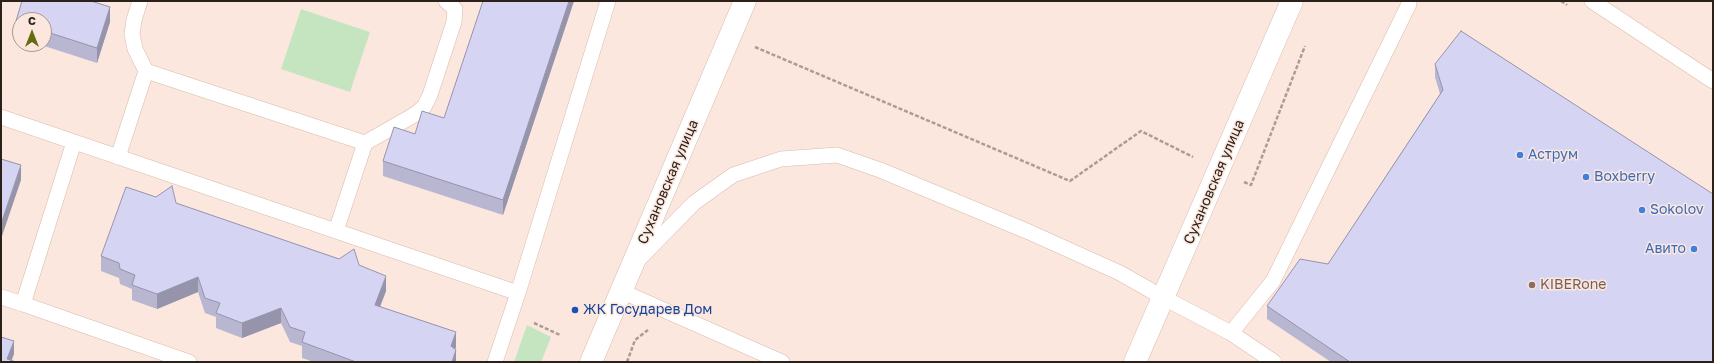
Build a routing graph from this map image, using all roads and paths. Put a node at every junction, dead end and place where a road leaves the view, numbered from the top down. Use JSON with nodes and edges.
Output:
{"nodes":[{"id":1,"x":140,"y":1,"type":"edge"},
{"id":2,"x":446,"y":1,"type":"edge"},
{"id":3,"x":608,"y":1,"type":"edge"},
{"id":4,"x":745,"y":1,"type":"edge"},
{"id":5,"x":1292,"y":1,"type":"edge"},
{"id":6,"x":1592,"y":1,"type":"edge"},
{"id":7,"x":1409,"y":4,"type":"dead end"},
{"id":8,"x":1306,"y":45,"type":"dead end"},
{"id":9,"x":752,"y":46,"type":"dead end"},
{"id":10,"x":146,"y":71,"type":"junction"},
{"id":11,"x":1713,"y":80,"type":"edge"},
{"id":12,"x":1,"y":117,"type":"edge"},
{"id":13,"x":74,"y":142,"type":"junction"},
{"id":14,"x":365,"y":143,"type":"junction"},
{"id":15,"x":118,"y":157,"type":"junction"},
{"id":16,"x":1219,"y":170,"type":"junction"},
{"id":17,"x":336,"y":231,"type":"junction"},
{"id":18,"x":631,"y":267,"type":"junction"},
{"id":19,"x":621,"y":291,"type":"junction"},
{"id":20,"x":518,"y":293,"type":"junction"},
{"id":21,"x":1,"y":297,"type":"edge"},
{"id":22,"x":1164,"y":298,"type":"junction"},
{"id":23,"x":23,"y":304,"type":"junction"},
{"id":24,"x":1231,"y":333,"type":"junction"},
{"id":25,"x":189,"y":362,"type":"edge"},
{"id":26,"x":495,"y":362,"type":"edge"},
{"id":27,"x":591,"y":362,"type":"edge"},
{"id":28,"x":782,"y":362,"type":"edge"},
{"id":29,"x":1135,"y":362,"type":"edge"},
{"id":30,"x":1274,"y":362,"type":"edge"}],
"edges":[{"from":1,"to":10,"type":"lane"},
{"from":2,"to":14,"type":"lane"},
{"from":3,"to":20,"type":"lane"},
{"from":4,"to":18,"type":"street","name":"Сухановская улица"},
{"from":5,"to":16,"type":"street","name":"Сухановская улица"},
{"from":6,"to":11,"type":"lane"},
{"from":7,"to":24,"type":"lane"},
{"from":8,"to":16,"type":"path"},
{"from":9,"to":16,"type":"path"},
{"from":10,"to":14,"type":"lane"},
{"from":10,"to":15,"type":"lane"},
{"from":12,"to":13,"type":"lane"},
{"from":13,"to":15,"type":"lane"},
{"from":13,"to":23,"type":"lane"},
{"from":14,"to":17,"type":"lane"},
{"from":15,"to":17,"type":"lane"},
{"from":16,"to":22,"type":"street","name":"Сухановская улица"},
{"from":17,"to":20,"type":"lane"},
{"from":18,"to":19,"type":"street","name":"Сухановская улица"},
{"from":18,"to":22,"type":"lane"},
{"from":19,"to":27,"type":"street","name":"Сухановская улица"},
{"from":19,"to":28,"type":"lane"},
{"from":20,"to":26,"type":"lane"},
{"from":21,"to":23,"type":"lane"},
{"from":22,"to":24,"type":"lane"},
{"from":22,"to":29,"type":"street","name":"Сухановская улица"},
{"from":23,"to":25,"type":"lane"},
{"from":24,"to":30,"type":"lane"}]}
